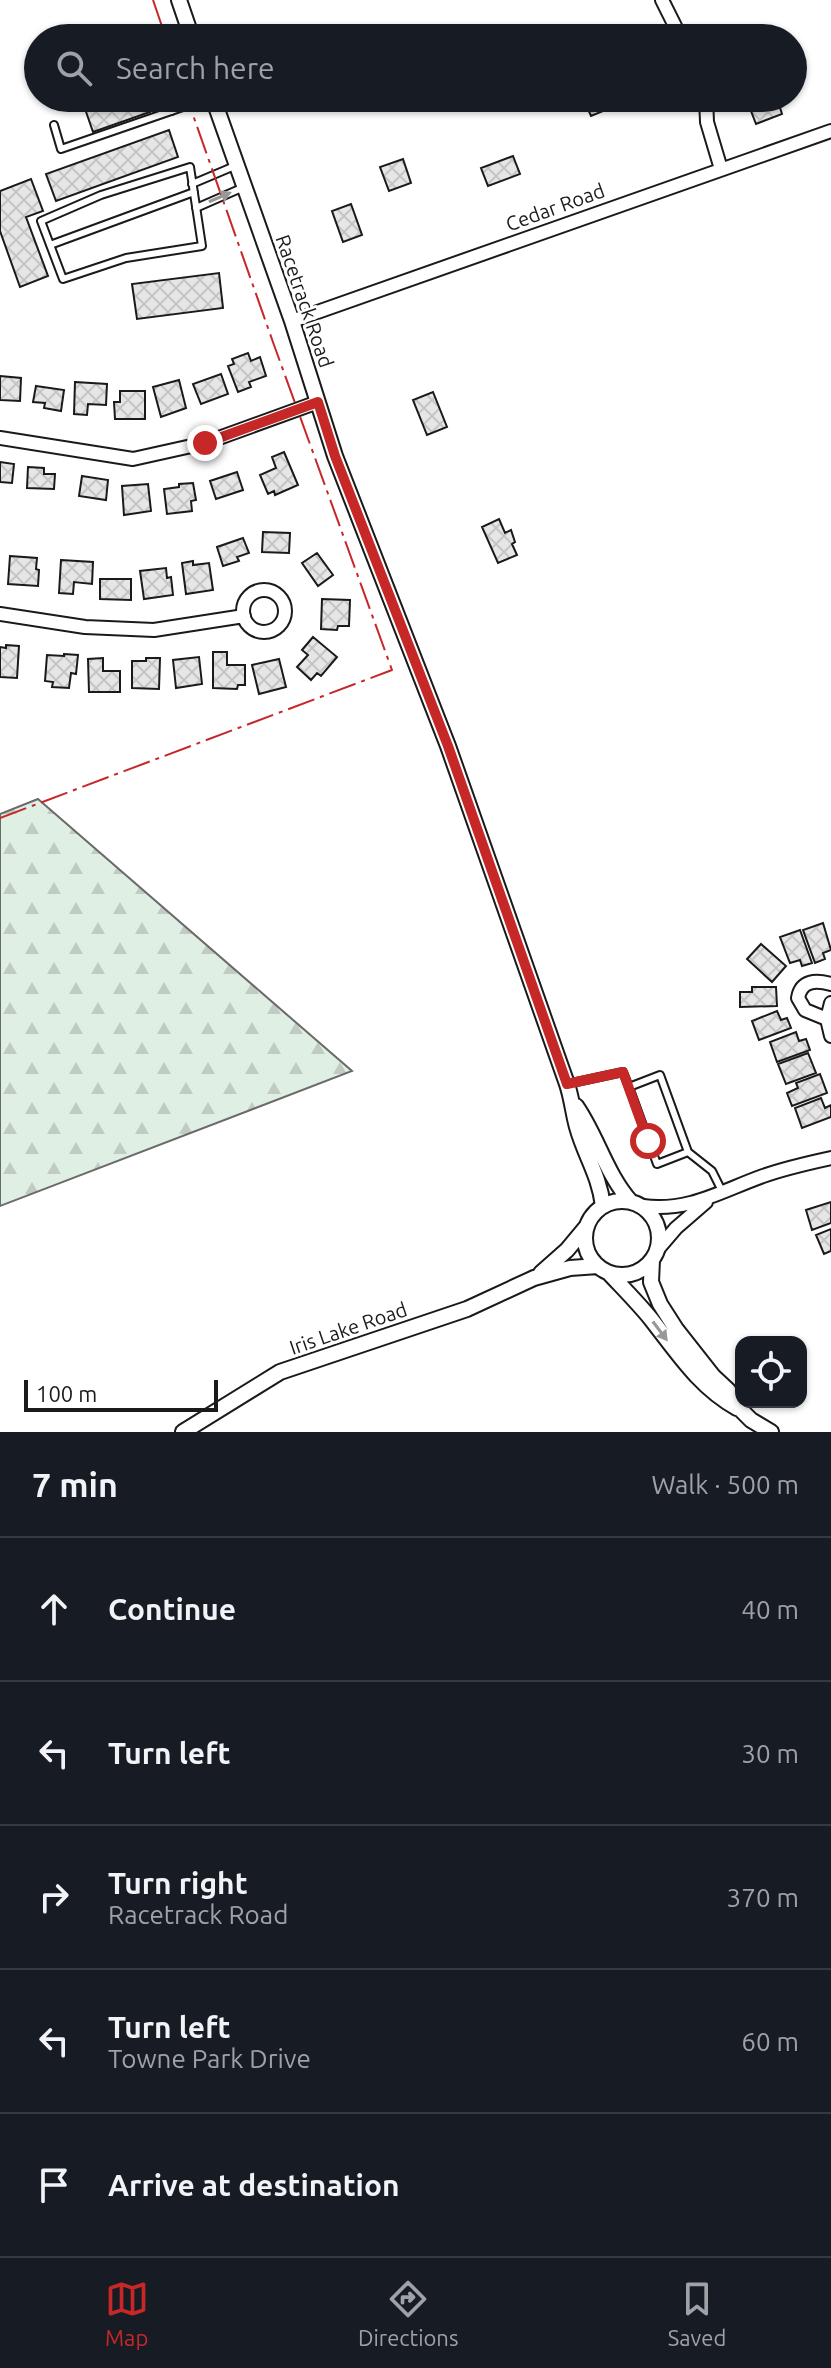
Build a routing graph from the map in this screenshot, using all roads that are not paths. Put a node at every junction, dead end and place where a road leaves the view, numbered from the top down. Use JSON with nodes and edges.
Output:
{"nodes":[{"id":1,"x":179,"y":0,"type":"edge"},
{"id":2,"x":662,"y":0,"type":"edge"},
{"id":3,"x":187,"y":24,"type":"edge"},
{"id":4,"x":674,"y":24,"type":"edge"},
{"id":5,"x":169,"y":112,"type":"edge"},
{"id":6,"x":216,"y":112,"type":"edge"},
{"id":7,"x":707,"y":112,"type":"edge"},
{"id":8,"x":54,"y":125,"type":"dead end"},
{"id":9,"x":831,"y":131,"type":"edge"},
{"id":10,"x":237,"y":165,"type":"junction"},
{"id":11,"x":721,"y":169,"type":"junction"},
{"id":12,"x":245,"y":187,"type":"junction"},
{"id":13,"x":193,"y":188,"type":"junction"},
{"id":14,"x":196,"y":208,"type":"junction"},
{"id":15,"x":50,"y":245,"type":"junction"},
{"id":16,"x":292,"y":321,"type":"junction"},
{"id":17,"x":318,"y":402,"type":"junction"},
{"id":18,"x":0,"y":438,"type":"edge"},
{"id":19,"x":0,"y":614,"type":"edge"},
{"id":20,"x":244,"y":616,"type":"dead end"},
{"id":21,"x":831,"y":984,"type":"edge"},
{"id":22,"x":831,"y":1003,"type":"edge"},
{"id":23,"x":827,"y":1019,"type":"junction"},
{"id":24,"x":831,"y":1036,"type":"edge"},
{"id":25,"x":567,"y":1084,"type":"junction"},
{"id":26,"x":629,"y":1087,"type":"junction"},
{"id":27,"x":668,"y":1097,"type":"junction"},
{"id":28,"x":660,"y":1100,"type":"dead end"},
{"id":29,"x":573,"y":1102,"type":"junction"},
{"id":30,"x":674,"y":1113,"type":"junction"},
{"id":31,"x":665,"y":1116,"type":"dead end"},
{"id":32,"x":650,"y":1122,"type":"dead end"},
{"id":33,"x":643,"y":1125,"type":"junction"},
{"id":34,"x":680,"y":1129,"type":"junction"},
{"id":35,"x":671,"y":1132,"type":"dead end"},
{"id":36,"x":688,"y":1152,"type":"junction"},
{"id":37,"x":831,"y":1158,"type":"edge"},
{"id":38,"x":717,"y":1195,"type":"junction"},
{"id":39,"x":637,"y":1204,"type":"junction"},
{"id":40,"x":603,"y":1206,"type":"junction"},
{"id":41,"x":587,"y":1226,"type":"junction"},
{"id":42,"x":655,"y":1255,"type":"junction"},
{"id":43,"x":603,"y":1269,"type":"junction"},
{"id":44,"x":534,"y":1278,"type":"junction"},
{"id":45,"x":741,"y":1410,"type":"junction"},
{"id":46,"x":183,"y":1432,"type":"edge"},
{"id":47,"x":771,"y":1432,"type":"edge"}],
"edges":[{"from":1,"to":3,"type":"street"},
{"from":2,"to":4,"type":"street"},
{"from":5,"to":8,"type":"lane"},
{"from":6,"to":10,"type":"street","name":"Racetrack Road"},
{"from":7,"to":11,"type":"street"},
{"from":9,"to":11,"type":"street","name":"Cedar Road"},
{"from":10,"to":12,"type":"street","name":"Racetrack Road"},
{"from":10,"to":13,"type":"lane"},
{"from":11,"to":16,"type":"street","name":"Cedar Road"},
{"from":14,"to":12,"type":"lane","one_way":true},
{"from":12,"to":16,"type":"street","name":"Racetrack Road"},
{"from":13,"to":14,"type":"lane"},
{"from":13,"to":15,"type":"lane"},
{"from":13,"to":15,"type":"lane"},
{"from":14,"to":15,"type":"lane"},
{"from":16,"to":17,"type":"street","name":"Racetrack Road"},
{"from":17,"to":18,"type":"street"},
{"from":17,"to":25,"type":"street","name":"Racetrack Road"},
{"from":19,"to":20,"type":"street"},
{"from":21,"to":23,"type":"street"},
{"from":22,"to":23,"type":"street"},
{"from":23,"to":24,"type":"street"},
{"from":25,"to":26,"type":"lane"},
{"from":25,"to":29,"type":"street","name":"Racetrack Road"},
{"from":26,"to":27,"type":"lane"},
{"from":26,"to":33,"type":"lane"},
{"from":27,"to":28,"type":"lane"},
{"from":27,"to":30,"type":"lane"},
{"from":29,"to":39,"type":"street","name":"Racetrack Road"},
{"from":29,"to":40,"type":"street","name":"Racetrack Road"},
{"from":30,"to":31,"type":"lane"},
{"from":30,"to":34,"type":"lane"},
{"from":32,"to":33,"type":"lane"},
{"from":33,"to":36,"type":"lane"},
{"from":34,"to":35,"type":"lane"},
{"from":34,"to":36,"type":"lane"},
{"from":36,"to":38,"type":"lane"},
{"from":37,"to":38,"type":"street"},
{"from":38,"to":39,"type":"street"},
{"from":38,"to":42,"type":"street"},
{"from":39,"to":40,"type":"street"},
{"from":39,"to":42,"type":"street"},
{"from":40,"to":41,"type":"street"},
{"from":41,"to":43,"type":"street"},
{"from":41,"to":44,"type":"street","name":"Iris Lake Road"},
{"from":42,"to":43,"type":"street"},
{"from":42,"to":45,"type":"street"},
{"from":43,"to":44,"type":"street","name":"Iris Lake Road"},
{"from":43,"to":45,"type":"street","one_way":true},
{"from":44,"to":46,"type":"street","name":"Iris Lake Road"},
{"from":45,"to":47,"type":"street"}]}
